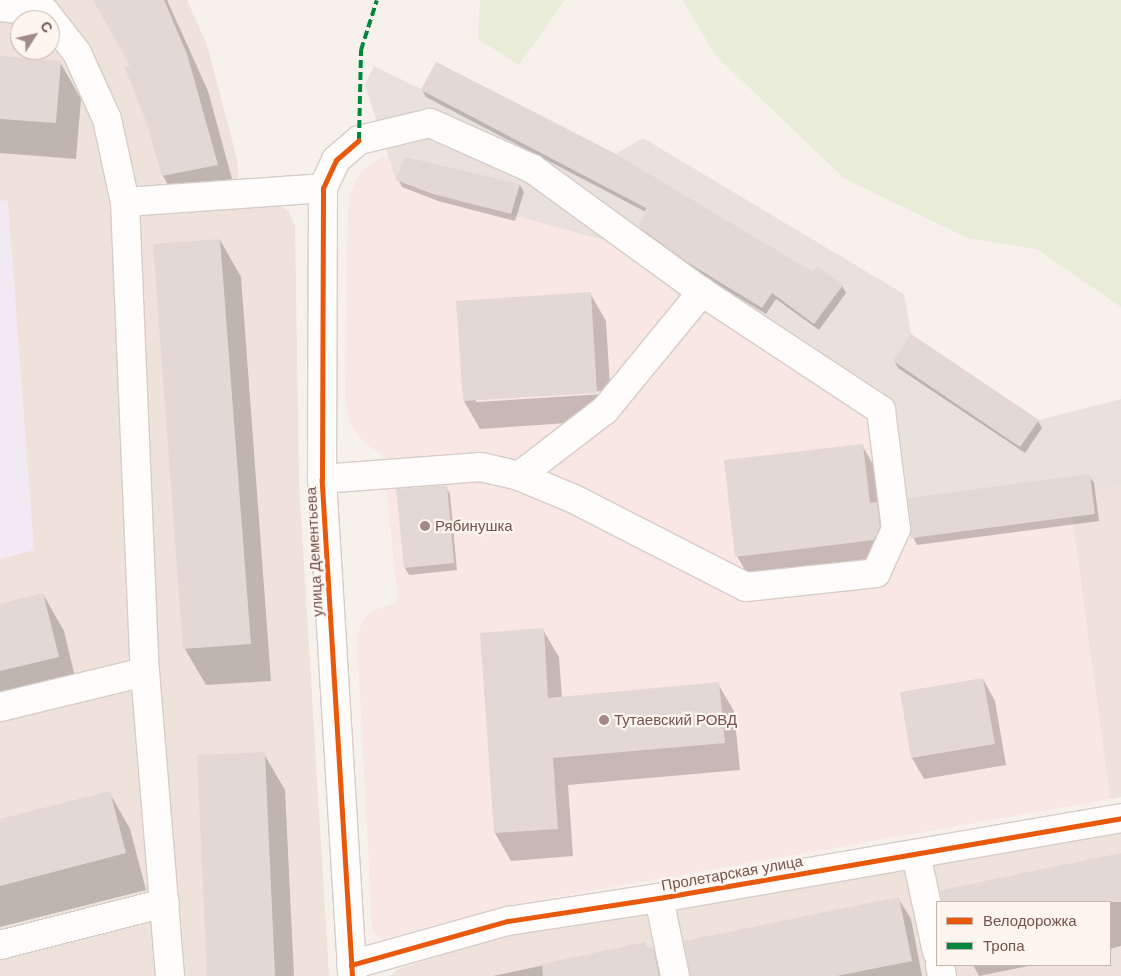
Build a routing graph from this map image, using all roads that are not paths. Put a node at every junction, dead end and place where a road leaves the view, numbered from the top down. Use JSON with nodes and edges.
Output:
{"nodes":[{"id":1,"x":38,"y":6,"type":"edge"},
{"id":2,"x":0,"y":8,"type":"edge"},
{"id":3,"x":323,"y":188,"type":"junction"},
{"id":4,"x":125,"y":202,"type":"junction"},
{"id":5,"x":702,"y":292,"type":"junction"},
{"id":6,"x":519,"y":476,"type":"junction"},
{"id":7,"x":322,"y":479,"type":"junction"},
{"id":8,"x":145,"y":672,"type":"junction"},
{"id":9,"x":0,"y":707,"type":"edge"},
{"id":10,"x":1121,"y":818,"type":"edge"},
{"id":11,"x":916,"y":854,"type":"junction"},
{"id":12,"x":659,"y":898,"type":"junction"},
{"id":13,"x":164,"y":903,"type":"junction"},
{"id":14,"x":0,"y":945,"type":"edge"},
{"id":15,"x":936,"y":947,"type":"edge"},
{"id":16,"x":351,"y":971,"type":"edge"},
{"id":17,"x":170,"y":976,"type":"edge"},
{"id":18,"x":675,"y":976,"type":"edge"}],
"edges":[{"from":1,"to":2,"type":"street"},
{"from":1,"to":4,"type":"street"},
{"from":3,"to":4,"type":"street"},
{"from":3,"to":5,"type":"street","name":"улица Дементьева"},
{"from":3,"to":7,"type":"street","name":"улица Дементьева"},
{"from":4,"to":8,"type":"street"},
{"from":5,"to":6,"type":"street"},
{"from":5,"to":6,"type":"street"},
{"from":6,"to":7,"type":"street"},
{"from":7,"to":16,"type":"street","name":"улица Дементьева"},
{"from":8,"to":9,"type":"street"},
{"from":8,"to":13,"type":"street"},
{"from":10,"to":11,"type":"street","name":"Пролетарская улица"},
{"from":11,"to":12,"type":"street","name":"Пролетарская улица"},
{"from":11,"to":15,"type":"street"},
{"from":12,"to":16,"type":"street","name":"Пролетарская улица"},
{"from":12,"to":18,"type":"street"},
{"from":13,"to":14,"type":"street"},
{"from":13,"to":17,"type":"street"}]}
